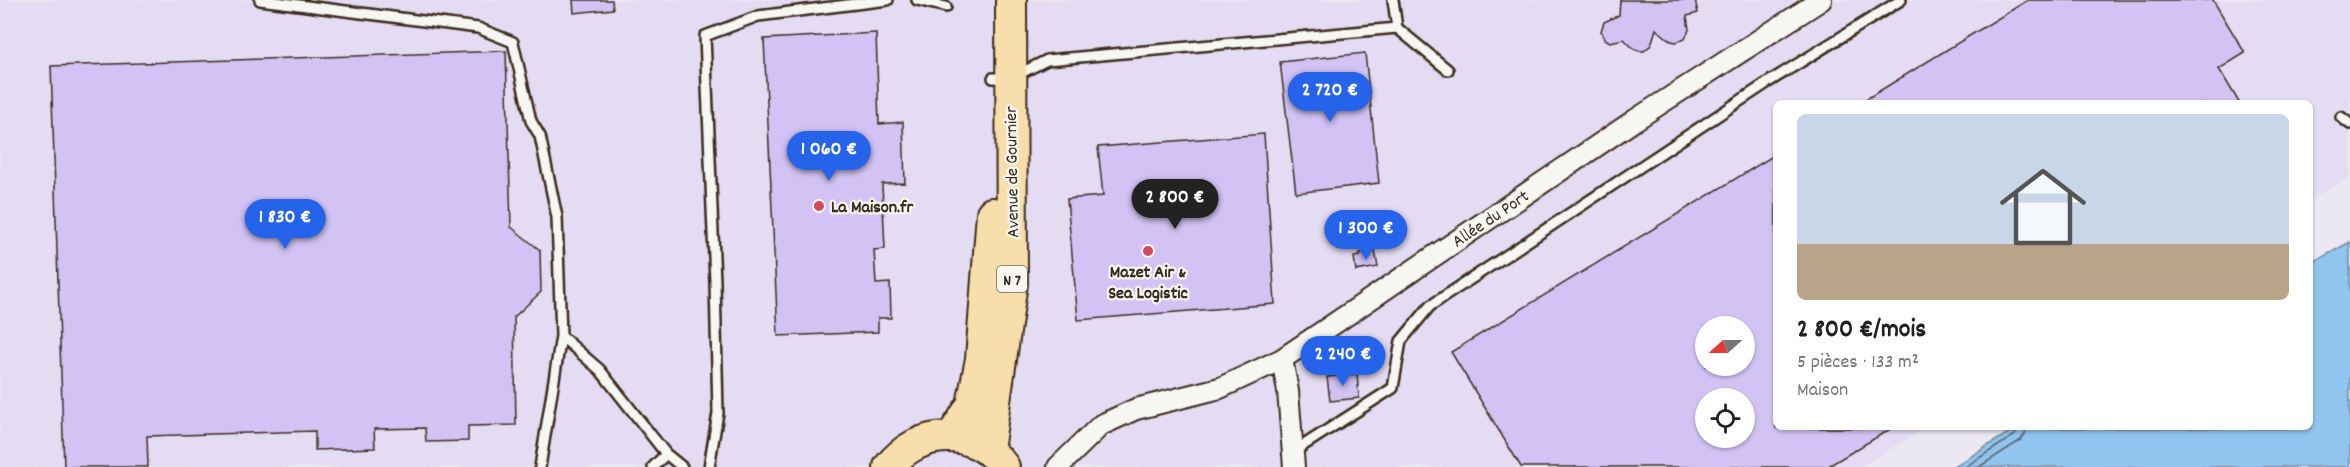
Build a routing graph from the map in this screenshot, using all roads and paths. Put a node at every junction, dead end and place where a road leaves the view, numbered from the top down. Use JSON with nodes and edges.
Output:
{"nodes":[{"id":1,"x":260,"y":0,"type":"edge"},
{"id":2,"x":888,"y":0,"type":"edge"},
{"id":3,"x":917,"y":0,"type":"edge"},
{"id":4,"x":993,"y":0,"type":"edge"},
{"id":5,"x":1011,"y":0,"type":"edge"},
{"id":6,"x":1393,"y":0,"type":"edge"},
{"id":7,"x":1821,"y":0,"type":"edge"},
{"id":8,"x":1902,"y":0,"type":"edge"},
{"id":9,"x":946,"y":7,"type":"dead end"},
{"id":10,"x":1397,"y":28,"type":"junction"},
{"id":11,"x":1448,"y":70,"type":"dead end"},
{"id":12,"x":1001,"y":78,"type":"junction"},
{"id":13,"x":2341,"y":117,"type":"dead end"},
{"id":14,"x":2350,"y":124,"type":"edge"},
{"id":15,"x":561,"y":336,"type":"junction"},
{"id":16,"x":1282,"y":359,"type":"junction"},
{"id":17,"x":952,"y":436,"type":"junction"},
{"id":18,"x":666,"y":454,"type":"junction"},
{"id":19,"x":996,"y":458,"type":"edge"},
{"id":20,"x":1294,"y":459,"type":"edge"},
{"id":21,"x":540,"y":467,"type":"edge"},
{"id":22,"x":653,"y":467,"type":"edge"},
{"id":23,"x":682,"y":467,"type":"edge"},
{"id":24,"x":709,"y":467,"type":"edge"},
{"id":25,"x":889,"y":467,"type":"edge"},
{"id":26,"x":1058,"y":467,"type":"edge"}],
"edges":[{"from":1,"to":15,"type":"lane"},
{"from":2,"to":24,"type":"lane"},
{"from":3,"to":9,"type":"lane"},
{"from":4,"to":12,"type":"main road","name":"Avenue de Gournier","number":"N 7"},
{"from":5,"to":12,"type":"main road","name":"Avenue de Gournier","number":"N 7"},
{"from":6,"to":10,"type":"lane"},
{"from":7,"to":16,"type":"street","name":"Allée du Port"},
{"from":8,"to":20,"type":"lane"},
{"from":10,"to":11,"type":"lane"},
{"from":10,"to":12,"type":"lane"},
{"from":12,"to":17,"type":"main road","name":"Avenue de Gournier","number":"N 7"},
{"from":12,"to":19,"type":"main road","name":"Avenue de Gournier","number":"N 7"},
{"from":13,"to":14,"type":"lane"},
{"from":15,"to":18,"type":"lane"},
{"from":15,"to":21,"type":"lane"},
{"from":16,"to":20,"type":"street"},
{"from":16,"to":26,"type":"street","name":"Allée du Port"},
{"from":17,"to":19,"type":"main road"},
{"from":17,"to":25,"type":"main road"},
{"from":18,"to":22,"type":"lane"},
{"from":18,"to":23,"type":"lane"}]}
